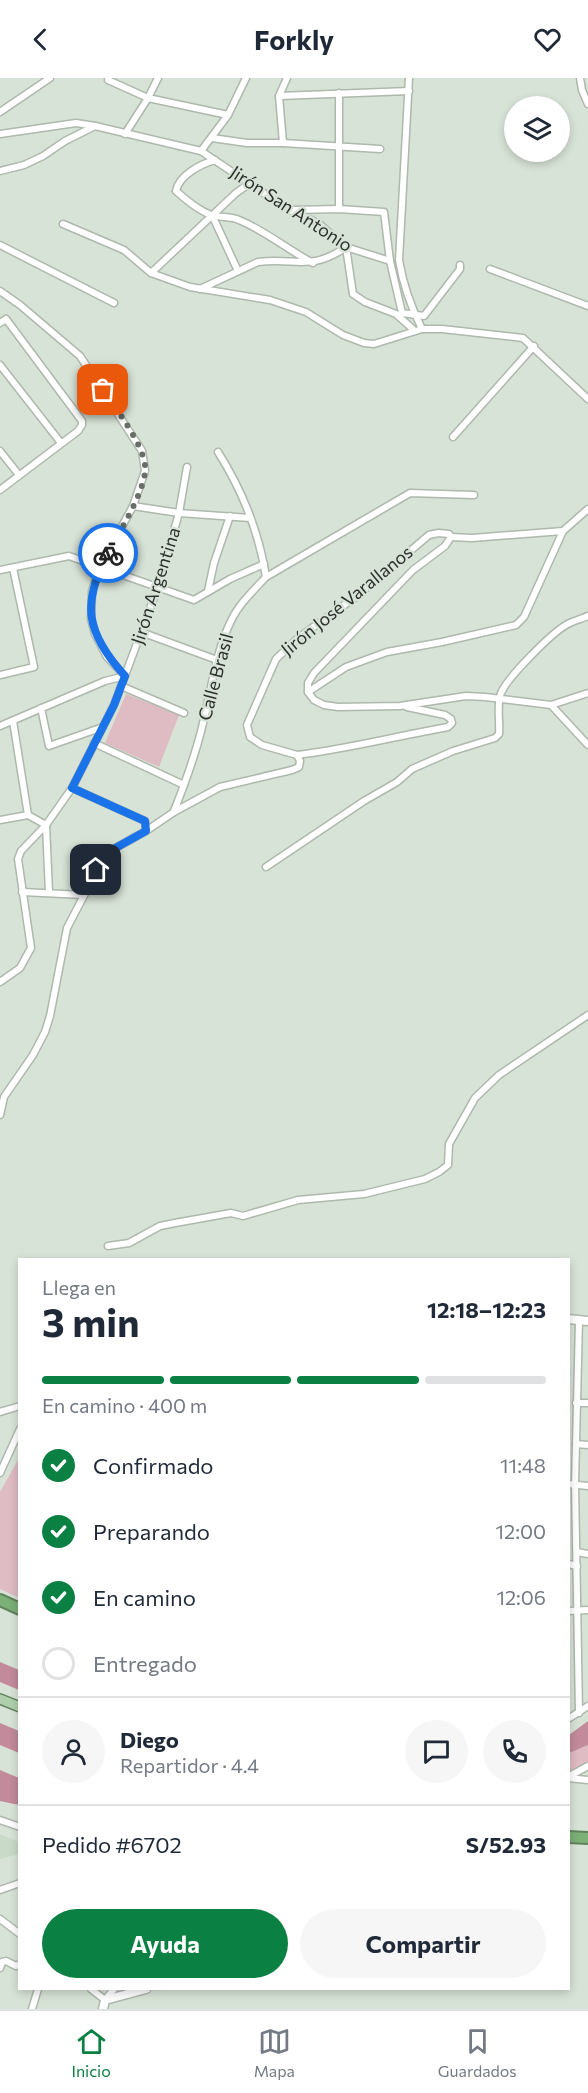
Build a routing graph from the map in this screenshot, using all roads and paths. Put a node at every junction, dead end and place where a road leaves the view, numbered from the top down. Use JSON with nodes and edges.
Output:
{"nodes":[{"id":1,"x":50,"y":78,"type":"edge"},
{"id":2,"x":158,"y":78,"type":"edge"},
{"id":3,"x":246,"y":78,"type":"edge"},
{"id":4,"x":286,"y":78,"type":"edge"},
{"id":5,"x":409,"y":78,"type":"edge"},
{"id":6,"x":580,"y":78,"type":"edge"},
{"id":7,"x":108,"y":80,"type":"dead end"},
{"id":8,"x":409,"y":91,"type":"junction"},
{"id":9,"x":339,"y":93,"type":"junction"},
{"id":10,"x":279,"y":96,"type":"junction"},
{"id":11,"x":148,"y":98,"type":"junction"},
{"id":12,"x":588,"y":104,"type":"edge"},
{"id":13,"x":0,"y":112,"type":"edge"},
{"id":14,"x":228,"y":115,"type":"junction"},
{"id":15,"x":95,"y":126,"type":"junction"},
{"id":16,"x":0,"y":134,"type":"edge"},
{"id":17,"x":125,"y":134,"type":"junction"},
{"id":18,"x":212,"y":138,"type":"junction"},
{"id":19,"x":283,"y":142,"type":"junction"},
{"id":20,"x":339,"y":146,"type":"junction"},
{"id":21,"x":380,"y":149,"type":"dead end"},
{"id":22,"x":201,"y":151,"type":"junction"},
{"id":23,"x":215,"y":160,"type":"junction"},
{"id":24,"x":0,"y":171,"type":"edge"},
{"id":25,"x":250,"y":183,"type":"junction"},
{"id":26,"x":289,"y":210,"type":"junction"},
{"id":27,"x":339,"y":210,"type":"junction"},
{"id":28,"x":212,"y":215,"type":"junction"},
{"id":29,"x":63,"y":224,"type":"dead end"},
{"id":30,"x":0,"y":245,"type":"edge"},
{"id":31,"x":346,"y":248,"type":"junction"},
{"id":32,"x":390,"y":261,"type":"junction"},
{"id":33,"x":313,"y":263,"type":"junction"},
{"id":34,"x":460,"y":265,"type":"dead end"},
{"id":35,"x":490,"y":269,"type":"dead end"},
{"id":36,"x":238,"y":271,"type":"junction"},
{"id":37,"x":151,"y":273,"type":"junction"},
{"id":38,"x":200,"y":289,"type":"junction"},
{"id":39,"x":0,"y":291,"type":"edge"},
{"id":40,"x":114,"y":303,"type":"dead end"},
{"id":41,"x":588,"y":306,"type":"edge"},
{"id":42,"x":414,"y":315,"type":"junction"},
{"id":43,"x":3,"y":321,"type":"edge"},
{"id":44,"x":419,"y":330,"type":"junction"},
{"id":45,"x":534,"y":346,"type":"junction"},
{"id":46,"x":0,"y":365,"type":"edge"},
{"id":47,"x":588,"y":399,"type":"edge"},
{"id":48,"x":453,"y":437,"type":"dead end"},
{"id":49,"x":61,"y":443,"type":"junction"},
{"id":50,"x":0,"y":451,"type":"edge"},
{"id":51,"x":218,"y":452,"type":"dead end"},
{"id":52,"x":187,"y":468,"type":"dead end"},
{"id":53,"x":19,"y":475,"type":"junction"},
{"id":54,"x":0,"y":490,"type":"edge"},
{"id":55,"x":474,"y":495,"type":"dead end"},
{"id":56,"x":133,"y":506,"type":"junction"},
{"id":57,"x":588,"y":509,"type":"edge"},
{"id":58,"x":179,"y":513,"type":"junction"},
{"id":59,"x":230,"y":516,"type":"junction"},
{"id":60,"x":250,"y":518,"type":"junction"},
{"id":61,"x":563,"y":531,"type":"junction"},
{"id":62,"x":451,"y":537,"type":"junction"},
{"id":63,"x":264,"y":564,"type":"junction"},
{"id":64,"x":100,"y":567,"type":"junction"},
{"id":65,"x":13,"y":568,"type":"junction"},
{"id":66,"x":0,"y":570,"type":"edge"},
{"id":67,"x":266,"y":577,"type":"junction"},
{"id":68,"x":158,"y":587,"type":"junction"},
{"id":69,"x":208,"y":591,"type":"junction"},
{"id":70,"x":588,"y":616,"type":"edge"},
{"id":71,"x":141,"y":632,"type":"junction"},
{"id":72,"x":217,"y":660,"type":"junction"},
{"id":73,"x":0,"y":675,"type":"edge"},
{"id":74,"x":125,"y":676,"type":"junction"},
{"id":75,"x":121,"y":686,"type":"junction"},
{"id":76,"x":308,"y":692,"type":"junction"},
{"id":77,"x":588,"y":693,"type":"edge"},
{"id":78,"x":499,"y":699,"type":"junction"},
{"id":79,"x":551,"y":705,"type":"junction"},
{"id":80,"x":400,"y":706,"type":"junction"},
{"id":81,"x":41,"y":708,"type":"junction"},
{"id":82,"x":184,"y":713,"type":"dead end"},
{"id":83,"x":13,"y":721,"type":"junction"},
{"id":84,"x":0,"y":726,"type":"edge"},
{"id":85,"x":103,"y":727,"type":"junction"},
{"id":86,"x":94,"y":742,"type":"junction"},
{"id":87,"x":588,"y":745,"type":"edge"},
{"id":88,"x":297,"y":755,"type":"junction"},
{"id":89,"x":184,"y":785,"type":"junction"},
{"id":90,"x":72,"y":788,"type":"junction"},
{"id":91,"x":174,"y":812,"type":"junction"},
{"id":92,"x":28,"y":815,"type":"junction"},
{"id":93,"x":0,"y":820,"type":"edge"},
{"id":94,"x":46,"y":825,"type":"junction"},
{"id":95,"x":146,"y":831,"type":"junction"},
{"id":96,"x":266,"y":867,"type":"dead end"},
{"id":97,"x":22,"y":892,"type":"junction"},
{"id":98,"x":49,"y":892,"type":"junction"},
{"id":99,"x":84,"y":895,"type":"junction"},
{"id":100,"x":0,"y":982,"type":"edge"},
{"id":101,"x":588,"y":1015,"type":"edge"},
{"id":102,"x":0,"y":1115,"type":"edge"},
{"id":103,"x":108,"y":1246,"type":"dead end"},
{"id":104,"x":584,"y":1320,"type":"edge"},
{"id":105,"x":576,"y":1403,"type":"junction"},
{"id":106,"x":588,"y":1403,"type":"edge"},
{"id":107,"x":18,"y":1407,"type":"edge"},
{"id":108,"x":0,"y":1412,"type":"edge"},
{"id":109,"x":18,"y":1433,"type":"edge"},
{"id":110,"x":576,"y":1444,"type":"junction"},
{"id":111,"x":588,"y":1444,"type":"edge"},
{"id":112,"x":0,"y":1473,"type":"edge"},
{"id":113,"x":572,"y":1484,"type":"edge"},
{"id":114,"x":588,"y":1486,"type":"edge"},
{"id":115,"x":577,"y":1552,"type":"junction"},
{"id":116,"x":588,"y":1554,"type":"edge"},
{"id":117,"x":570,"y":1564,"type":"edge"},
{"id":118,"x":578,"y":1566,"type":"junction"},
{"id":119,"x":0,"y":1600,"type":"edge"},
{"id":120,"x":18,"y":1608,"type":"edge"},
{"id":121,"x":588,"y":1610,"type":"edge"},
{"id":122,"x":570,"y":1611,"type":"edge"},
{"id":123,"x":577,"y":1611,"type":"junction"},
{"id":124,"x":0,"y":1699,"type":"edge"},
{"id":125,"x":18,"y":1706,"type":"edge"},
{"id":126,"x":588,"y":1706,"type":"edge"},
{"id":127,"x":579,"y":1713,"type":"junction"},
{"id":128,"x":570,"y":1718,"type":"edge"},
{"id":129,"x":588,"y":1766,"type":"edge"},
{"id":130,"x":570,"y":1776,"type":"edge"},
{"id":131,"x":570,"y":1777,"type":"edge"},
{"id":132,"x":588,"y":1780,"type":"edge"},
{"id":133,"x":0,"y":1820,"type":"edge"},
{"id":134,"x":18,"y":1826,"type":"edge"},
{"id":135,"x":570,"y":1837,"type":"edge"},
{"id":136,"x":588,"y":1838,"type":"edge"},
{"id":137,"x":18,"y":1884,"type":"edge"},
{"id":138,"x":0,"y":1890,"type":"edge"},
{"id":139,"x":0,"y":1918,"type":"edge"},
{"id":140,"x":18,"y":1932,"type":"edge"},
{"id":141,"x":18,"y":1965,"type":"edge"},
{"id":142,"x":0,"y":1968,"type":"edge"},
{"id":143,"x":38,"y":1990,"type":"edge"},
{"id":144,"x":92,"y":1990,"type":"edge"},
{"id":145,"x":113,"y":1990,"type":"edge"},
{"id":146,"x":143,"y":1990,"type":"edge"},
{"id":147,"x":104,"y":2004,"type":"edge"},
{"id":148,"x":32,"y":2009,"type":"edge"}],
"edges":[{"from":1,"to":13,"type":"street"},
{"from":2,"to":11,"type":"street"},
{"from":3,"to":14,"type":"street"},
{"from":4,"to":10,"type":"street"},
{"from":5,"to":8,"type":"street"},
{"from":6,"to":12,"type":"street"},
{"from":7,"to":11,"type":"street"},
{"from":8,"to":9,"type":"street"},
{"from":8,"to":42,"type":"street"},
{"from":9,"to":10,"type":"street"},
{"from":9,"to":20,"type":"street"},
{"from":10,"to":19,"type":"street"},
{"from":11,"to":14,"type":"street"},
{"from":11,"to":17,"type":"street"},
{"from":14,"to":18,"type":"street"},
{"from":15,"to":16,"type":"street","name":"Jirón San Antonio"},
{"from":15,"to":17,"type":"street","name":"Jirón San Antonio"},
{"from":15,"to":24,"type":"street"},
{"from":17,"to":22,"type":"street","name":"Jirón San Antonio"},
{"from":18,"to":19,"type":"street"},
{"from":18,"to":22,"type":"street"},
{"from":19,"to":20,"type":"street"},
{"from":20,"to":21,"type":"street"},
{"from":20,"to":27,"type":"street"},
{"from":22,"to":23,"type":"street","name":"Jirón San Antonio"},
{"from":23,"to":25,"type":"street","name":"Jirón San Antonio"},
{"from":23,"to":28,"type":"street"},
{"from":25,"to":26,"type":"street","name":"Jirón San Antonio"},
{"from":25,"to":28,"type":"street"},
{"from":26,"to":27,"type":"street"},
{"from":26,"to":31,"type":"street","name":"Jirón San Antonio"},
{"from":27,"to":32,"type":"street"},
{"from":28,"to":33,"type":"street"},
{"from":28,"to":36,"type":"street"},
{"from":28,"to":37,"type":"street"},
{"from":29,"to":37,"type":"street"},
{"from":30,"to":40,"type":"street"},
{"from":31,"to":32,"type":"street","name":"Jirón San Antonio"},
{"from":31,"to":33,"type":"street"},
{"from":31,"to":44,"type":"street"},
{"from":32,"to":42,"type":"street"},
{"from":33,"to":36,"type":"street"},
{"from":34,"to":42,"type":"street"},
{"from":35,"to":41,"type":"street"},
{"from":36,"to":38,"type":"street"},
{"from":37,"to":38,"type":"street"},
{"from":38,"to":44,"type":"street"},
{"from":39,"to":56,"type":"street"},
{"from":42,"to":44,"type":"street"},
{"from":43,"to":49,"type":"street"},
{"from":44,"to":45,"type":"street"},
{"from":45,"to":47,"type":"street"},
{"from":45,"to":48,"type":"street"},
{"from":46,"to":49,"type":"street"},
{"from":49,"to":53,"type":"street"},
{"from":50,"to":53,"type":"street"},
{"from":51,"to":60,"type":"street"},
{"from":52,"to":58,"type":"street","name":"Jirón Argentina"},
{"from":53,"to":54,"type":"street"},
{"from":55,"to":67,"type":"street"},
{"from":56,"to":58,"type":"street"},
{"from":56,"to":64,"type":"street"},
{"from":57,"to":61,"type":"street"},
{"from":58,"to":59,"type":"street"},
{"from":58,"to":68,"type":"street","name":"Jirón Argentina"},
{"from":59,"to":60,"type":"street"},
{"from":59,"to":69,"type":"street"},
{"from":60,"to":63,"type":"street"},
{"from":61,"to":62,"type":"street"},
{"from":61,"to":76,"type":"street"},
{"from":62,"to":76,"type":"street","name":"Jirón José Varallanos"},
{"from":62,"to":88,"type":"street","name":"Jirón José Varallanos"},
{"from":63,"to":67,"type":"street"},
{"from":63,"to":69,"type":"street"},
{"from":64,"to":65,"type":"street"},
{"from":64,"to":68,"type":"street"},
{"from":64,"to":74,"type":"street"},
{"from":65,"to":66,"type":"street"},
{"from":65,"to":73,"type":"street"},
{"from":67,"to":72,"type":"street","name":"Calle Brasil"},
{"from":68,"to":69,"type":"street"},
{"from":68,"to":71,"type":"street","name":"Jirón Argentina"},
{"from":70,"to":78,"type":"street"},
{"from":71,"to":72,"type":"street"},
{"from":71,"to":74,"type":"street","name":"Jirón Argentina"},
{"from":72,"to":89,"type":"street","name":"Calle Brasil"},
{"from":74,"to":75,"type":"street","name":"Jirón Argentina"},
{"from":74,"to":81,"type":"street"},
{"from":75,"to":82,"type":"street"},
{"from":75,"to":85,"type":"street","name":"Jirón Argentina"},
{"from":76,"to":80,"type":"street"},
{"from":77,"to":79,"type":"street"},
{"from":78,"to":79,"type":"street"},
{"from":78,"to":80,"type":"street"},
{"from":78,"to":96,"type":"street"},
{"from":79,"to":87,"type":"street"},
{"from":80,"to":88,"type":"street"},
{"from":81,"to":83,"type":"street"},
{"from":81,"to":85,"type":"street"},
{"from":83,"to":84,"type":"street"},
{"from":83,"to":92,"type":"street"},
{"from":85,"to":86,"type":"street","name":"Jirón Argentina"},
{"from":86,"to":89,"type":"street"},
{"from":86,"to":90,"type":"street","name":"Jirón Argentina"},
{"from":88,"to":91,"type":"street"},
{"from":89,"to":91,"type":"street","name":"Calle Brasil"},
{"from":90,"to":94,"type":"street","name":"Jirón Argentina"},
{"from":90,"to":95,"type":"street"},
{"from":91,"to":95,"type":"street"},
{"from":92,"to":93,"type":"street"},
{"from":92,"to":94,"type":"street"},
{"from":94,"to":97,"type":"street","name":"Jirón Argentina"},
{"from":94,"to":98,"type":"street"},
{"from":95,"to":99,"type":"street"},
{"from":97,"to":98,"type":"street"},
{"from":97,"to":100,"type":"street","name":"Jirón Argentina"},
{"from":98,"to":99,"type":"street"},
{"from":99,"to":102,"type":"street"},
{"from":101,"to":103,"type":"street"},
{"from":104,"to":105,"type":"street"},
{"from":105,"to":106,"type":"street"},
{"from":105,"to":110,"type":"street"},
{"from":107,"to":108,"type":"street"},
{"from":109,"to":112,"type":"street"},
{"from":110,"to":111,"type":"street"},
{"from":110,"to":113,"type":"street"},
{"from":113,"to":114,"type":"street"},
{"from":113,"to":115,"type":"street"},
{"from":115,"to":116,"type":"street"},
{"from":115,"to":118,"type":"street"},
{"from":117,"to":118,"type":"street"},
{"from":118,"to":123,"type":"street"},
{"from":119,"to":120,"type":"highway"},
{"from":121,"to":123,"type":"street"},
{"from":122,"to":123,"type":"street"},
{"from":123,"to":127,"type":"street"},
{"from":124,"to":125,"type":"main road"},
{"from":126,"to":127,"type":"street"},
{"from":127,"to":128,"type":"street"},
{"from":129,"to":130,"type":"street"},
{"from":131,"to":132,"type":"street"},
{"from":133,"to":134,"type":"street"},
{"from":135,"to":136,"type":"highway"},
{"from":137,"to":138,"type":"street"},
{"from":139,"to":140,"type":"street"},
{"from":141,"to":142,"type":"street"},
{"from":143,"to":148,"type":"street"},
{"from":144,"to":147,"type":"street"},
{"from":145,"to":147,"type":"street"},
{"from":146,"to":147,"type":"street"}]}
